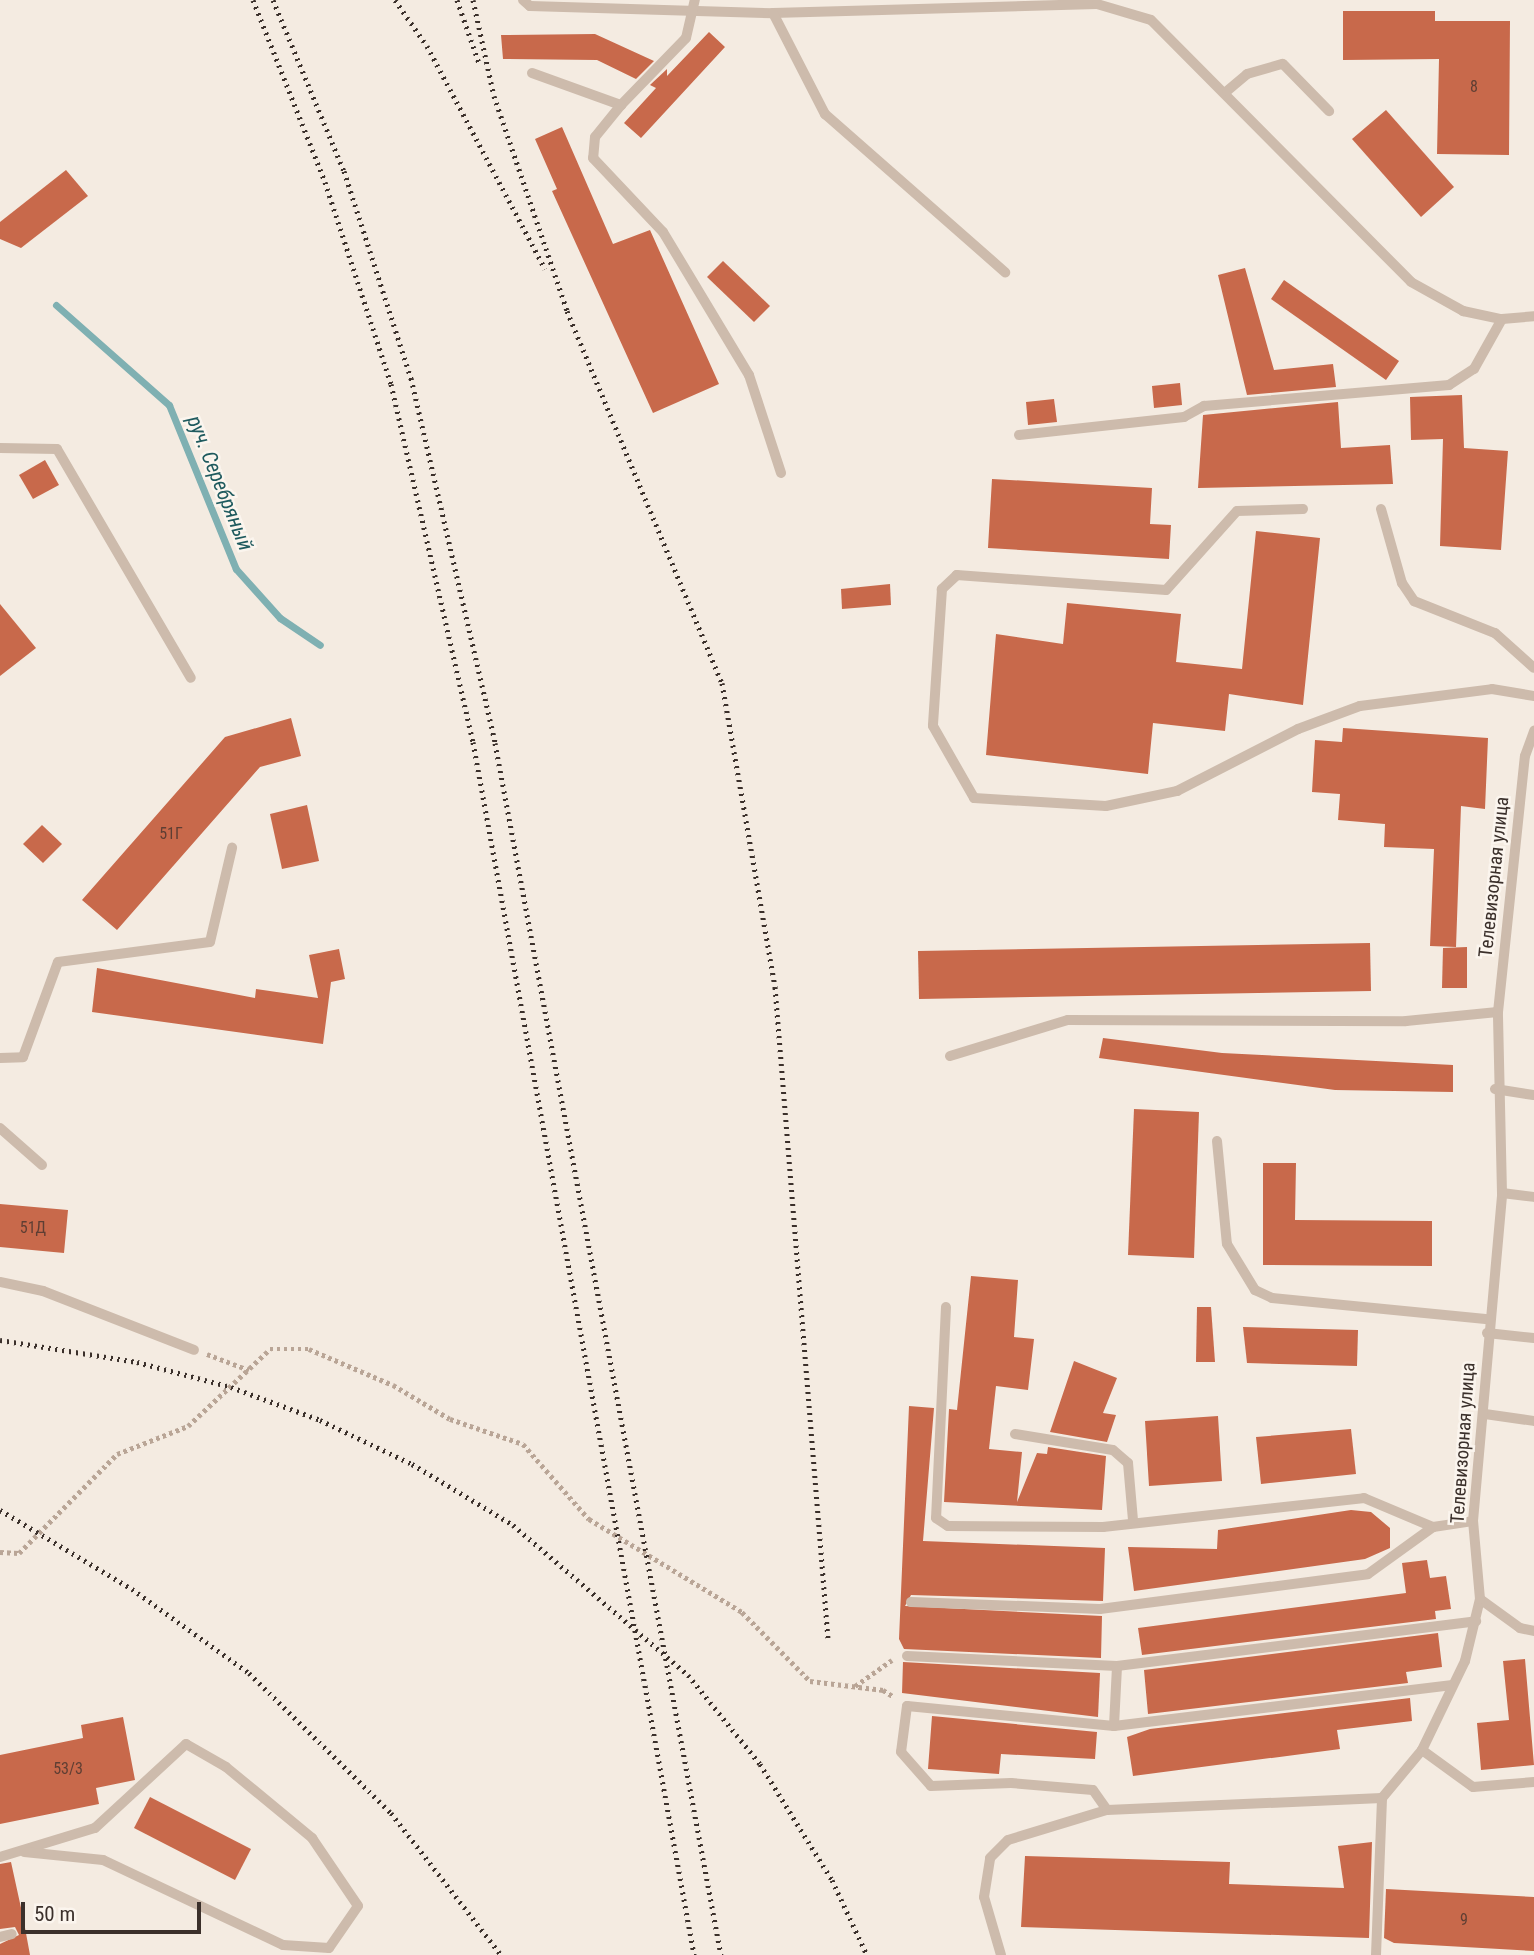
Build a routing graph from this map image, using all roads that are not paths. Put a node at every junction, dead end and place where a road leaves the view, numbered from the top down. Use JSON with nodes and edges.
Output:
{"nodes":[{"id":1,"x":523,"y":0,"type":"edge"},
{"id":2,"x":694,"y":3,"type":"edge"},
{"id":3,"x":773,"y":13,"type":"junction"},
{"id":4,"x":533,"y":73,"type":"dead end"},
{"id":5,"x":1227,"y":90,"type":"junction"},
{"id":6,"x":621,"y":105,"type":"junction"},
{"id":7,"x":1329,"y":111,"type":"dead end"},
{"id":8,"x":1005,"y":272,"type":"dead end"},
{"id":9,"x":1534,"y":316,"type":"edge"},
{"id":10,"x":1502,"y":319,"type":"junction"},
{"id":11,"x":1020,"y":435,"type":"dead end"},
{"id":12,"x":0,"y":448,"type":"edge"},
{"id":13,"x":781,"y":473,"type":"dead end"},
{"id":14,"x":1303,"y":509,"type":"dead end"},
{"id":15,"x":1381,"y":509,"type":"dead end"},
{"id":16,"x":1534,"y":668,"type":"edge"},
{"id":17,"x":191,"y":678,"type":"dead end"},
{"id":18,"x":1534,"y":696,"type":"edge"},
{"id":19,"x":1534,"y":731,"type":"edge"},
{"id":20,"x":232,"y":848,"type":"dead end"},
{"id":21,"x":1498,"y":1012,"type":"junction"},
{"id":22,"x":950,"y":1056,"type":"dead end"},
{"id":23,"x":0,"y":1058,"type":"edge"},
{"id":24,"x":1495,"y":1089,"type":"junction"},
{"id":25,"x":1534,"y":1095,"type":"edge"},
{"id":26,"x":0,"y":1128,"type":"edge"},
{"id":27,"x":1217,"y":1141,"type":"dead end"},
{"id":28,"x":42,"y":1165,"type":"dead end"},
{"id":29,"x":1502,"y":1193,"type":"junction"},
{"id":30,"x":1534,"y":1197,"type":"edge"},
{"id":31,"x":0,"y":1282,"type":"edge"},
{"id":32,"x":946,"y":1307,"type":"dead end"},
{"id":33,"x":1488,"y":1319,"type":"junction"},
{"id":34,"x":1487,"y":1333,"type":"junction"},
{"id":35,"x":1534,"y":1338,"type":"edge"},
{"id":36,"x":194,"y":1350,"type":"road end"},
{"id":37,"x":1485,"y":1413,"type":"junction"},
{"id":38,"x":1534,"y":1421,"type":"edge"},
{"id":39,"x":1015,"y":1434,"type":"dead end"},
{"id":40,"x":1133,"y":1520,"type":"junction"},
{"id":41,"x":1473,"y":1521,"type":"junction"},
{"id":42,"x":1433,"y":1527,"type":"junction"},
{"id":43,"x":1480,"y":1600,"type":"junction"},
{"id":44,"x":911,"y":1602,"type":"dead end"},
{"id":45,"x":1476,"y":1621,"type":"junction"},
{"id":46,"x":1534,"y":1631,"type":"edge"},
{"id":47,"x":907,"y":1656,"type":"road end"},
{"id":48,"x":1117,"y":1665,"type":"junction"},
{"id":49,"x":1453,"y":1685,"type":"junction"},
{"id":50,"x":1114,"y":1726,"type":"junction"},
{"id":51,"x":1422,"y":1750,"type":"junction"},
{"id":52,"x":1534,"y":1782,"type":"edge"},
{"id":53,"x":1382,"y":1798,"type":"junction"},
{"id":54,"x":1107,"y":1810,"type":"junction"},
{"id":55,"x":24,"y":1852,"type":"junction"},
{"id":56,"x":0,"y":1857,"type":"edge"},
{"id":57,"x":12,"y":1934,"type":"dead end"},
{"id":58,"x":0,"y":1937,"type":"edge"},
{"id":59,"x":1001,"y":1955,"type":"edge"},
{"id":60,"x":1376,"y":1955,"type":"edge"}],
"edges":[{"from":1,"to":2,"type":"lane"},
{"from":2,"to":3,"type":"lane"},
{"from":2,"to":6,"type":"lane"},
{"from":3,"to":5,"type":"lane"},
{"from":3,"to":8,"type":"lane"},
{"from":4,"to":6,"type":"lane"},
{"from":5,"to":7,"type":"lane"},
{"from":5,"to":10,"type":"lane"},
{"from":6,"to":13,"type":"lane"},
{"from":9,"to":10,"type":"lane"},
{"from":10,"to":11,"type":"lane"},
{"from":12,"to":17,"type":"lane"},
{"from":14,"to":18,"type":"lane"},
{"from":15,"to":16,"type":"lane"},
{"from":19,"to":21,"type":"lane","name":"Телевизорная улица"},
{"from":20,"to":23,"type":"lane"},
{"from":21,"to":22,"type":"lane"},
{"from":21,"to":24,"type":"lane","name":"Телевизорная улица"},
{"from":24,"to":25,"type":"lane"},
{"from":24,"to":29,"type":"lane","name":"Телевизорная улица"},
{"from":26,"to":28,"type":"lane"},
{"from":27,"to":33,"type":"lane"},
{"from":29,"to":30,"type":"lane"},
{"from":29,"to":33,"type":"lane","name":"Телевизорная улица"},
{"from":31,"to":36,"type":"lane"},
{"from":32,"to":40,"type":"lane"},
{"from":33,"to":34,"type":"lane","name":"Телевизорная улица"},
{"from":34,"to":35,"type":"lane"},
{"from":34,"to":37,"type":"lane","name":"Телевизорная улица"},
{"from":37,"to":38,"type":"lane"},
{"from":37,"to":41,"type":"lane","name":"Телевизорная улица"},
{"from":39,"to":40,"type":"lane"},
{"from":40,"to":42,"type":"lane"},
{"from":41,"to":42,"type":"lane"},
{"from":41,"to":43,"type":"lane","name":"Телевизорная улица"},
{"from":42,"to":44,"type":"lane"},
{"from":43,"to":45,"type":"lane","name":"Телевизорная улица"},
{"from":43,"to":46,"type":"lane"},
{"from":45,"to":48,"type":"lane"},
{"from":45,"to":49,"type":"lane","name":"Телевизорная улица"},
{"from":47,"to":48,"type":"lane"},
{"from":48,"to":50,"type":"lane"},
{"from":49,"to":50,"type":"lane"},
{"from":49,"to":51,"type":"lane","name":"Телевизорная улица"},
{"from":50,"to":54,"type":"lane"},
{"from":51,"to":52,"type":"lane"},
{"from":51,"to":53,"type":"lane","name":"Телевизорная улица"},
{"from":53,"to":54,"type":"lane"},
{"from":53,"to":60,"type":"lane"},
{"from":54,"to":59,"type":"lane"},
{"from":55,"to":55,"type":"lane"},
{"from":55,"to":56,"type":"lane"},
{"from":57,"to":58,"type":"lane"}]}
